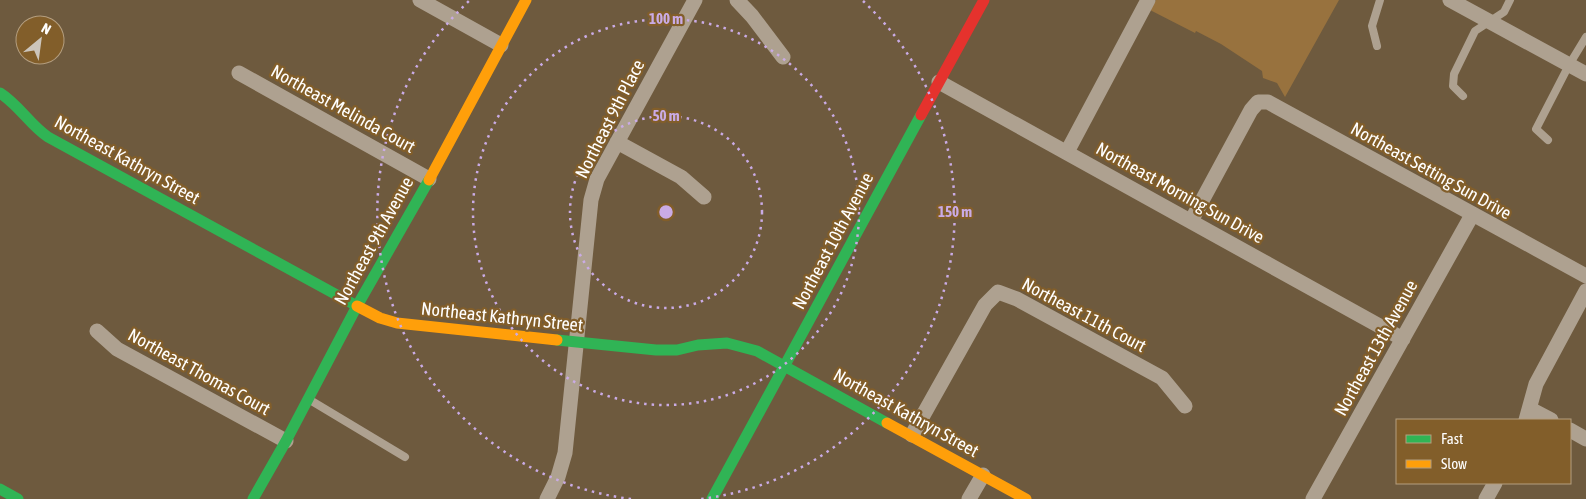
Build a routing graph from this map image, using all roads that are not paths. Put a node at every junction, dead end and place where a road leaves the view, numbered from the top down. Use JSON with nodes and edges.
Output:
{"nodes":[{"id":1,"x":420,"y":0,"type":"edge"},
{"id":2,"x":526,"y":0,"type":"edge"},
{"id":3,"x":695,"y":0,"type":"edge"},
{"id":4,"x":737,"y":0,"type":"edge"},
{"id":5,"x":984,"y":0,"type":"edge"},
{"id":6,"x":1148,"y":0,"type":"edge"},
{"id":7,"x":1380,"y":0,"type":"edge"},
{"id":8,"x":1450,"y":0,"type":"edge"},
{"id":9,"x":1510,"y":0,"type":"edge"},
{"id":10,"x":1489,"y":21,"type":"junction"},
{"id":11,"x":1586,"y":37,"type":"edge"},
{"id":12,"x":501,"y":45,"type":"junction"},
{"id":13,"x":1377,"y":46,"type":"dead end"},
{"id":14,"x":783,"y":57,"type":"dead end"},
{"id":15,"x":1569,"y":65,"type":"junction"},
{"id":16,"x":238,"y":73,"type":"dead end"},
{"id":17,"x":1586,"y":74,"type":"edge"},
{"id":18,"x":939,"y":82,"type":"junction"},
{"id":19,"x":0,"y":93,"type":"edge"},
{"id":20,"x":1463,"y":96,"type":"dead end"},
{"id":21,"x":1548,"y":140,"type":"dead end"},
{"id":22,"x":617,"y":142,"type":"junction"},
{"id":23,"x":1067,"y":152,"type":"junction"},
{"id":24,"x":428,"y":178,"type":"junction"},
{"id":25,"x":704,"y":197,"type":"dead end"},
{"id":26,"x":1472,"y":215,"type":"junction"},
{"id":27,"x":1191,"y":221,"type":"junction"},
{"id":28,"x":1586,"y":276,"type":"edge"},
{"id":29,"x":1586,"y":291,"type":"edge"},
{"id":30,"x":357,"y":306,"type":"junction"},
{"id":31,"x":97,"y":331,"type":"dead end"},
{"id":32,"x":1403,"y":338,"type":"junction"},
{"id":33,"x":575,"y":342,"type":"junction"},
{"id":34,"x":785,"y":367,"type":"junction"},
{"id":35,"x":308,"y":399,"type":"junction"},
{"id":36,"x":1185,"y":406,"type":"dead end"},
{"id":37,"x":1528,"y":414,"type":"edge"},
{"id":38,"x":1547,"y":419,"type":"edge"},
{"id":39,"x":1571,"y":431,"type":"edge"},
{"id":40,"x":912,"y":435,"type":"junction"},
{"id":41,"x":1586,"y":439,"type":"edge"},
{"id":42,"x":286,"y":441,"type":"junction"},
{"id":43,"x":405,"y":457,"type":"dead end"},
{"id":44,"x":982,"y":475,"type":"junction"},
{"id":45,"x":1494,"y":484,"type":"edge"},
{"id":46,"x":0,"y":489,"type":"edge"},
{"id":47,"x":18,"y":499,"type":"edge"},
{"id":48,"x":253,"y":499,"type":"edge"},
{"id":49,"x":547,"y":499,"type":"edge"},
{"id":50,"x":712,"y":499,"type":"edge"},
{"id":51,"x":969,"y":499,"type":"edge"},
{"id":52,"x":1026,"y":499,"type":"edge"},
{"id":53,"x":1314,"y":499,"type":"edge"},
{"id":54,"x":1486,"y":499,"type":"edge"}],
"edges":[{"from":1,"to":12,"type":"street"},
{"from":2,"to":12,"type":"street","name":"Northeast 9th Avenue"},
{"from":3,"to":22,"type":"street","name":"Northeast 9th Place"},
{"from":4,"to":14,"type":"street"},
{"from":5,"to":18,"type":"street","name":"Northeast 10th Avenue"},
{"from":6,"to":23,"type":"street"},
{"from":7,"to":13,"type":"lane"},
{"from":8,"to":10,"type":"street"},
{"from":9,"to":10,"type":"lane"},
{"from":10,"to":15,"type":"street"},
{"from":10,"to":20,"type":"lane"},
{"from":11,"to":15,"type":"lane"},
{"from":12,"to":24,"type":"street","name":"Northeast 9th Avenue"},
{"from":15,"to":17,"type":"street"},
{"from":15,"to":21,"type":"lane"},
{"from":16,"to":24,"type":"street","name":"Northeast Melinda Court"},
{"from":18,"to":23,"type":"street","name":"Northeast Morning Sun Drive"},
{"from":18,"to":34,"type":"street","name":"Northeast 10th Avenue"},
{"from":19,"to":30,"type":"street","name":"Northeast Kathryn Street"},
{"from":22,"to":25,"type":"street"},
{"from":22,"to":33,"type":"street","name":"Northeast 9th Place"},
{"from":23,"to":27,"type":"street","name":"Northeast Morning Sun Drive"},
{"from":24,"to":30,"type":"street","name":"Northeast 9th Avenue"},
{"from":26,"to":27,"type":"street","name":"Northeast Setting Sun Drive"},
{"from":26,"to":28,"type":"street","name":"Northeast Setting Sun Drive"},
{"from":26,"to":32,"type":"street","name":"Northeast 13th Avenue"},
{"from":27,"to":32,"type":"street","name":"Northeast Morning Sun Drive"},
{"from":29,"to":37,"type":"street"},
{"from":30,"to":33,"type":"street","name":"Northeast Kathryn Street"},
{"from":30,"to":35,"type":"street","name":"Northeast 9th Avenue"},
{"from":31,"to":42,"type":"street","name":"Northeast Thomas Court"},
{"from":32,"to":53,"type":"street","name":"Northeast 13th Avenue"},
{"from":33,"to":34,"type":"street","name":"Northeast Kathryn Street"},
{"from":33,"to":49,"type":"street","name":"Northeast 9th Place"},
{"from":34,"to":40,"type":"street","name":"Northeast Kathryn Street"},
{"from":34,"to":50,"type":"street","name":"Northeast 10th Avenue"},
{"from":35,"to":42,"type":"street","name":"Northeast 9th Avenue"},
{"from":35,"to":43,"type":"lane"},
{"from":36,"to":40,"type":"street","name":"Northeast 11th Court"},
{"from":37,"to":38,"type":"street"},
{"from":39,"to":41,"type":"street"},
{"from":40,"to":44,"type":"street","name":"Northeast Kathryn Street"},
{"from":42,"to":48,"type":"street","name":"Northeast 9th Avenue"},
{"from":44,"to":51,"type":"street"},
{"from":44,"to":52,"type":"street","name":"Northeast Kathryn Street"},
{"from":45,"to":54,"type":"street"},
{"from":46,"to":47,"type":"street"}]}
